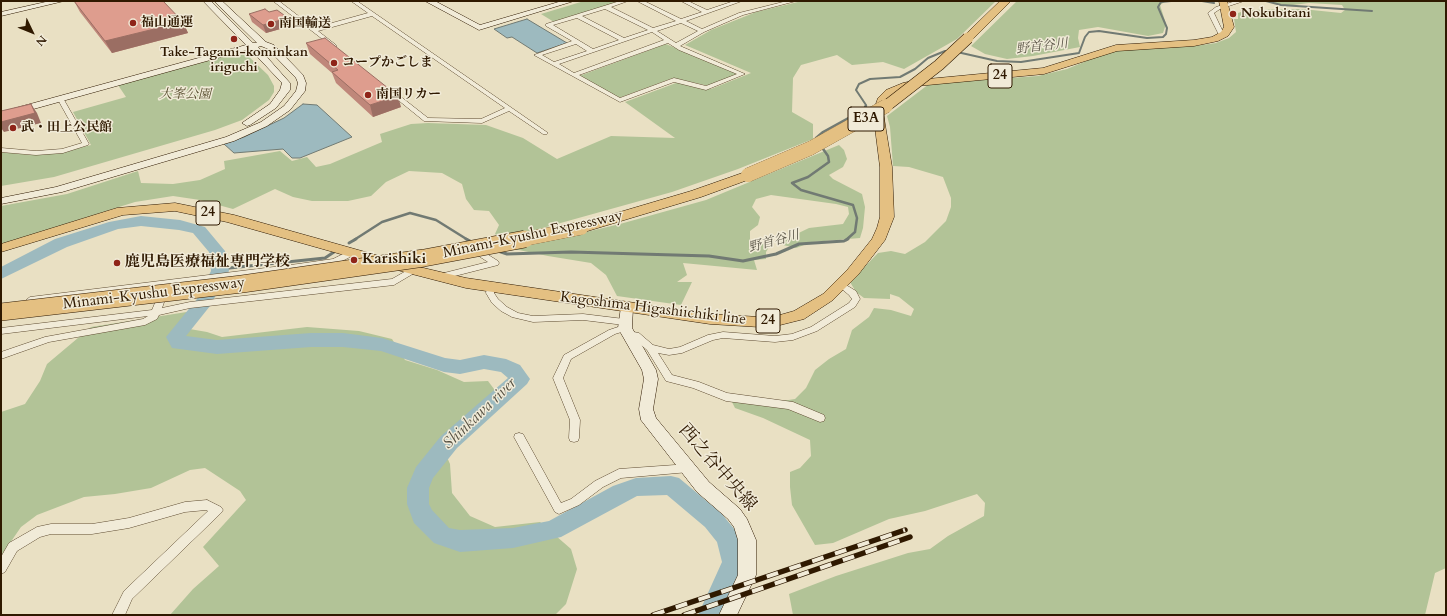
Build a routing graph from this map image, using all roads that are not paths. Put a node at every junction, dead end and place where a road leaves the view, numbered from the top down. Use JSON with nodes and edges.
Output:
{"nodes":[{"id":1,"x":60,"y":1,"type":"edge"},
{"id":2,"x":207,"y":1,"type":"edge"},
{"id":3,"x":218,"y":1,"type":"edge"},
{"id":4,"x":276,"y":1,"type":"edge"},
{"id":5,"x":354,"y":1,"type":"edge"},
{"id":6,"x":430,"y":1,"type":"edge"},
{"id":7,"x":570,"y":1,"type":"edge"},
{"id":8,"x":625,"y":1,"type":"edge"},
{"id":9,"x":640,"y":1,"type":"edge"},
{"id":10,"x":684,"y":1,"type":"edge"},
{"id":11,"x":794,"y":1,"type":"edge"},
{"id":12,"x":1006,"y":1,"type":"edge"},
{"id":13,"x":1241,"y":1,"type":"edge"},
{"id":14,"x":736,"y":2,"type":"edge"},
{"id":15,"x":1224,"y":4,"type":"edge"},
{"id":16,"x":606,"y":7,"type":"junction"},
{"id":17,"x":747,"y":8,"type":"dead end"},
{"id":18,"x":753,"y":10,"type":"junction"},
{"id":19,"x":706,"y":12,"type":"junction"},
{"id":20,"x":1,"y":14,"type":"edge"},
{"id":21,"x":372,"y":14,"type":"junction"},
{"id":22,"x":578,"y":16,"type":"junction"},
{"id":23,"x":680,"y":21,"type":"junction"},
{"id":24,"x":314,"y":30,"type":"junction"},
{"id":25,"x":652,"y":30,"type":"junction"},
{"id":26,"x":702,"y":31,"type":"junction"},
{"id":27,"x":1222,"y":36,"type":"junction"},
{"id":28,"x":623,"y":40,"type":"junction"},
{"id":29,"x":668,"y":41,"type":"junction"},
{"id":30,"x":576,"y":42,"type":"junction"},
{"id":31,"x":263,"y":44,"type":"junction"},
{"id":32,"x":676,"y":46,"type":"junction"},
{"id":33,"x":251,"y":47,"type":"junction"},
{"id":34,"x":337,"y":49,"type":"edge"},
{"id":35,"x":592,"y":51,"type":"junction"},
{"id":36,"x":554,"y":64,"type":"junction"},
{"id":37,"x":574,"y":75,"type":"junction"},
{"id":38,"x":385,"y":87,"type":"edge"},
{"id":39,"x":60,"y":98,"type":"junction"},
{"id":40,"x":509,"y":109,"type":"junction"},
{"id":41,"x":1,"y":115,"type":"edge"},
{"id":42,"x":545,"y":133,"type":"dead end"},
{"id":43,"x":1,"y":150,"type":"edge"},
{"id":44,"x":1,"y":192,"type":"edge"},
{"id":45,"x":1,"y":201,"type":"edge"},
{"id":46,"x":1,"y":248,"type":"edge"},
{"id":47,"x":352,"y":253,"type":"junction"},
{"id":48,"x":374,"y":258,"type":"junction"},
{"id":49,"x":413,"y":270,"type":"junction"},
{"id":50,"x":439,"y":277,"type":"junction"},
{"id":51,"x":168,"y":282,"type":"junction"},
{"id":52,"x":841,"y":285,"type":"junction"},
{"id":53,"x":491,"y":287,"type":"junction"},
{"id":54,"x":1,"y":304,"type":"edge"},
{"id":55,"x":627,"y":307,"type":"junction"},
{"id":56,"x":1,"y":312,"type":"edge"},
{"id":57,"x":157,"y":312,"type":"junction"},
{"id":58,"x":625,"y":328,"type":"junction"},
{"id":59,"x":1,"y":331,"type":"edge"},
{"id":60,"x":650,"y":348,"type":"junction"},
{"id":61,"x":1,"y":356,"type":"edge"},
{"id":62,"x":820,"y":418,"type":"dead end"},
{"id":63,"x":519,"y":438,"type":"dead end"},
{"id":64,"x":574,"y":438,"type":"dead end"},
{"id":65,"x":689,"y":468,"type":"junction"},
{"id":66,"x":1,"y":568,"type":"edge"},
{"id":67,"x":118,"y":615,"type":"edge"},
{"id":68,"x":728,"y":615,"type":"edge"}],
"edges":[{"from":1,"to":20,"type":"street"},
{"from":2,"to":33,"type":"street"},
{"from":3,"to":31,"type":"street"},
{"from":4,"to":24,"type":"street"},
{"from":5,"to":21,"type":"street"},
{"from":6,"to":7,"type":"street"},
{"from":8,"to":16,"type":"street"},
{"from":9,"to":23,"type":"street"},
{"from":10,"to":19,"type":"street"},
{"from":11,"to":18,"type":"street"},
{"from":12,"to":56,"type":"highway","name":"Minami-Kyushu Expressway","number":"E3A","bridge":true},
{"from":13,"to":15,"type":"street"},
{"from":14,"to":19,"type":"street"},
{"from":15,"to":27,"type":"main road"},
{"from":15,"to":27,"type":"street"},
{"from":16,"to":22,"type":"street"},
{"from":16,"to":25,"type":"street"},
{"from":17,"to":18,"type":"street"},
{"from":18,"to":26,"type":"street"},
{"from":19,"to":23,"type":"street"},
{"from":21,"to":24,"type":"street"},
{"from":21,"to":40,"type":"street"},
{"from":22,"to":28,"type":"street"},
{"from":22,"to":30,"type":"street"},
{"from":23,"to":25,"type":"street"},
{"from":23,"to":26,"type":"street"},
{"from":24,"to":34,"type":"street"},
{"from":25,"to":28,"type":"street"},
{"from":25,"to":29,"type":"street"},
{"from":26,"to":32,"type":"street"},
{"from":27,"to":52,"type":"main road","name":"Kagoshima Higashiichiki line","number":"24"},
{"from":28,"to":35,"type":"street"},
{"from":29,"to":32,"type":"street"},
{"from":29,"to":37,"type":"street"},
{"from":30,"to":35,"type":"street"},
{"from":30,"to":36,"type":"street"},
{"from":31,"to":33,"type":"street"},
{"from":31,"to":45,"type":"street"},
{"from":32,"to":37,"type":"street"},
{"from":33,"to":39,"type":"street"},
{"from":33,"to":44,"type":"street"},
{"from":35,"to":36,"type":"street"},
{"from":36,"to":37,"type":"street"},
{"from":38,"to":40,"type":"street"},
{"from":39,"to":41,"type":"street"},
{"from":39,"to":43,"type":"street"},
{"from":40,"to":42,"type":"street"},
{"from":46,"to":47,"type":"main road","name":"Kagoshima Higashiichiki line","number":"24"},
{"from":47,"to":48,"type":"main road","name":"Kagoshima Higashiichiki line","number":"24"},
{"from":47,"to":51,"type":"street"},
{"from":48,"to":49,"type":"main road","name":"Kagoshima Higashiichiki line","number":"24"},
{"from":48,"to":50,"type":"street"},
{"from":49,"to":50,"type":"main road","name":"Kagoshima Higashiichiki line","number":"24"},
{"from":49,"to":57,"type":"street"},
{"from":50,"to":53,"type":"main road","name":"Kagoshima Higashiichiki line","number":"24"},
{"from":51,"to":54,"type":"street"},
{"from":51,"to":57,"type":"street"},
{"from":52,"to":55,"type":"main road","name":"Kagoshima Higashiichiki line","number":"24"},
{"from":52,"to":60,"type":"street"},
{"from":53,"to":55,"type":"main road","name":"Kagoshima Higashiichiki line","number":"24"},
{"from":53,"to":58,"type":"street"},
{"from":55,"to":58,"type":"street"},
{"from":57,"to":59,"type":"street"},
{"from":57,"to":61,"type":"street"},
{"from":58,"to":60,"type":"street"},
{"from":58,"to":64,"type":"street"},
{"from":58,"to":65,"type":"street","name":"西之谷中央線"},
{"from":60,"to":62,"type":"street"},
{"from":63,"to":65,"type":"street"},
{"from":65,"to":68,"type":"street","name":"西之谷中央線"},
{"from":66,"to":67,"type":"street"}]}
